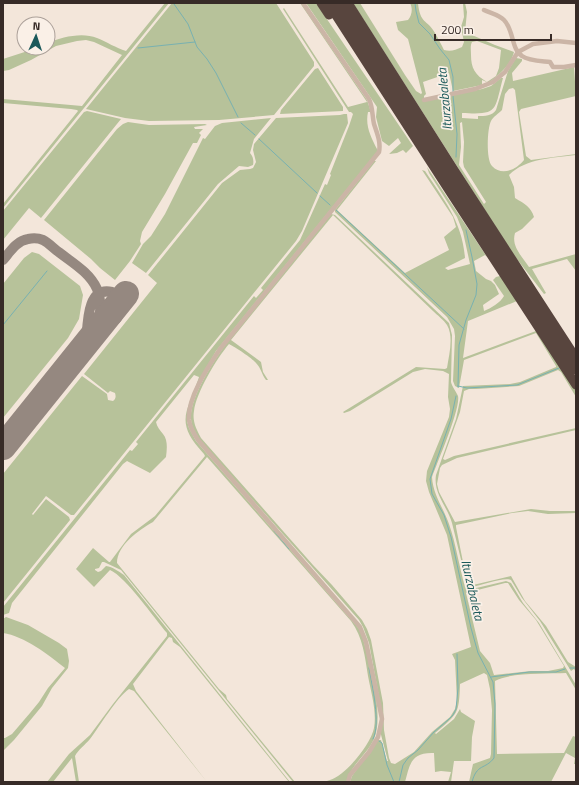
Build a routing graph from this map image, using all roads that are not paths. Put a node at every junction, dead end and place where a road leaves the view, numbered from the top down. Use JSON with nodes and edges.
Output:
{"nodes":[{"id":1,"x":303,"y":3,"type":"edge"},
{"id":2,"x":321,"y":3,"type":"edge"},
{"id":3,"x":328,"y":3,"type":"edge"},
{"id":4,"x":338,"y":3,"type":"edge"},
{"id":5,"x":347,"y":3,"type":"edge"},
{"id":6,"x":484,"y":10,"type":"dead end"},
{"id":7,"x":349,"y":34,"type":"junction"},
{"id":8,"x":576,"y":44,"type":"edge"},
{"id":9,"x":518,"y":52,"type":"junction"},
{"id":10,"x":576,"y":65,"type":"edge"},
{"id":11,"x":424,"y":100,"type":"dead end"},
{"id":12,"x":576,"y":358,"type":"edge"},
{"id":13,"x":576,"y":370,"type":"edge"},
{"id":14,"x":576,"y":385,"type":"edge"},
{"id":15,"x":348,"y":782,"type":"edge"}],
"edges":[{"from":1,"to":15,"type":"street"},
{"from":2,"to":7,"type":"highway"},
{"from":3,"to":7,"type":"highway"},
{"from":4,"to":13,"type":"highway"},
{"from":5,"to":12,"type":"highway"},
{"from":6,"to":9,"type":"street"},
{"from":7,"to":14,"type":"highway"},
{"from":8,"to":9,"type":"street"},
{"from":9,"to":10,"type":"street"},
{"from":9,"to":11,"type":"street"}]}
